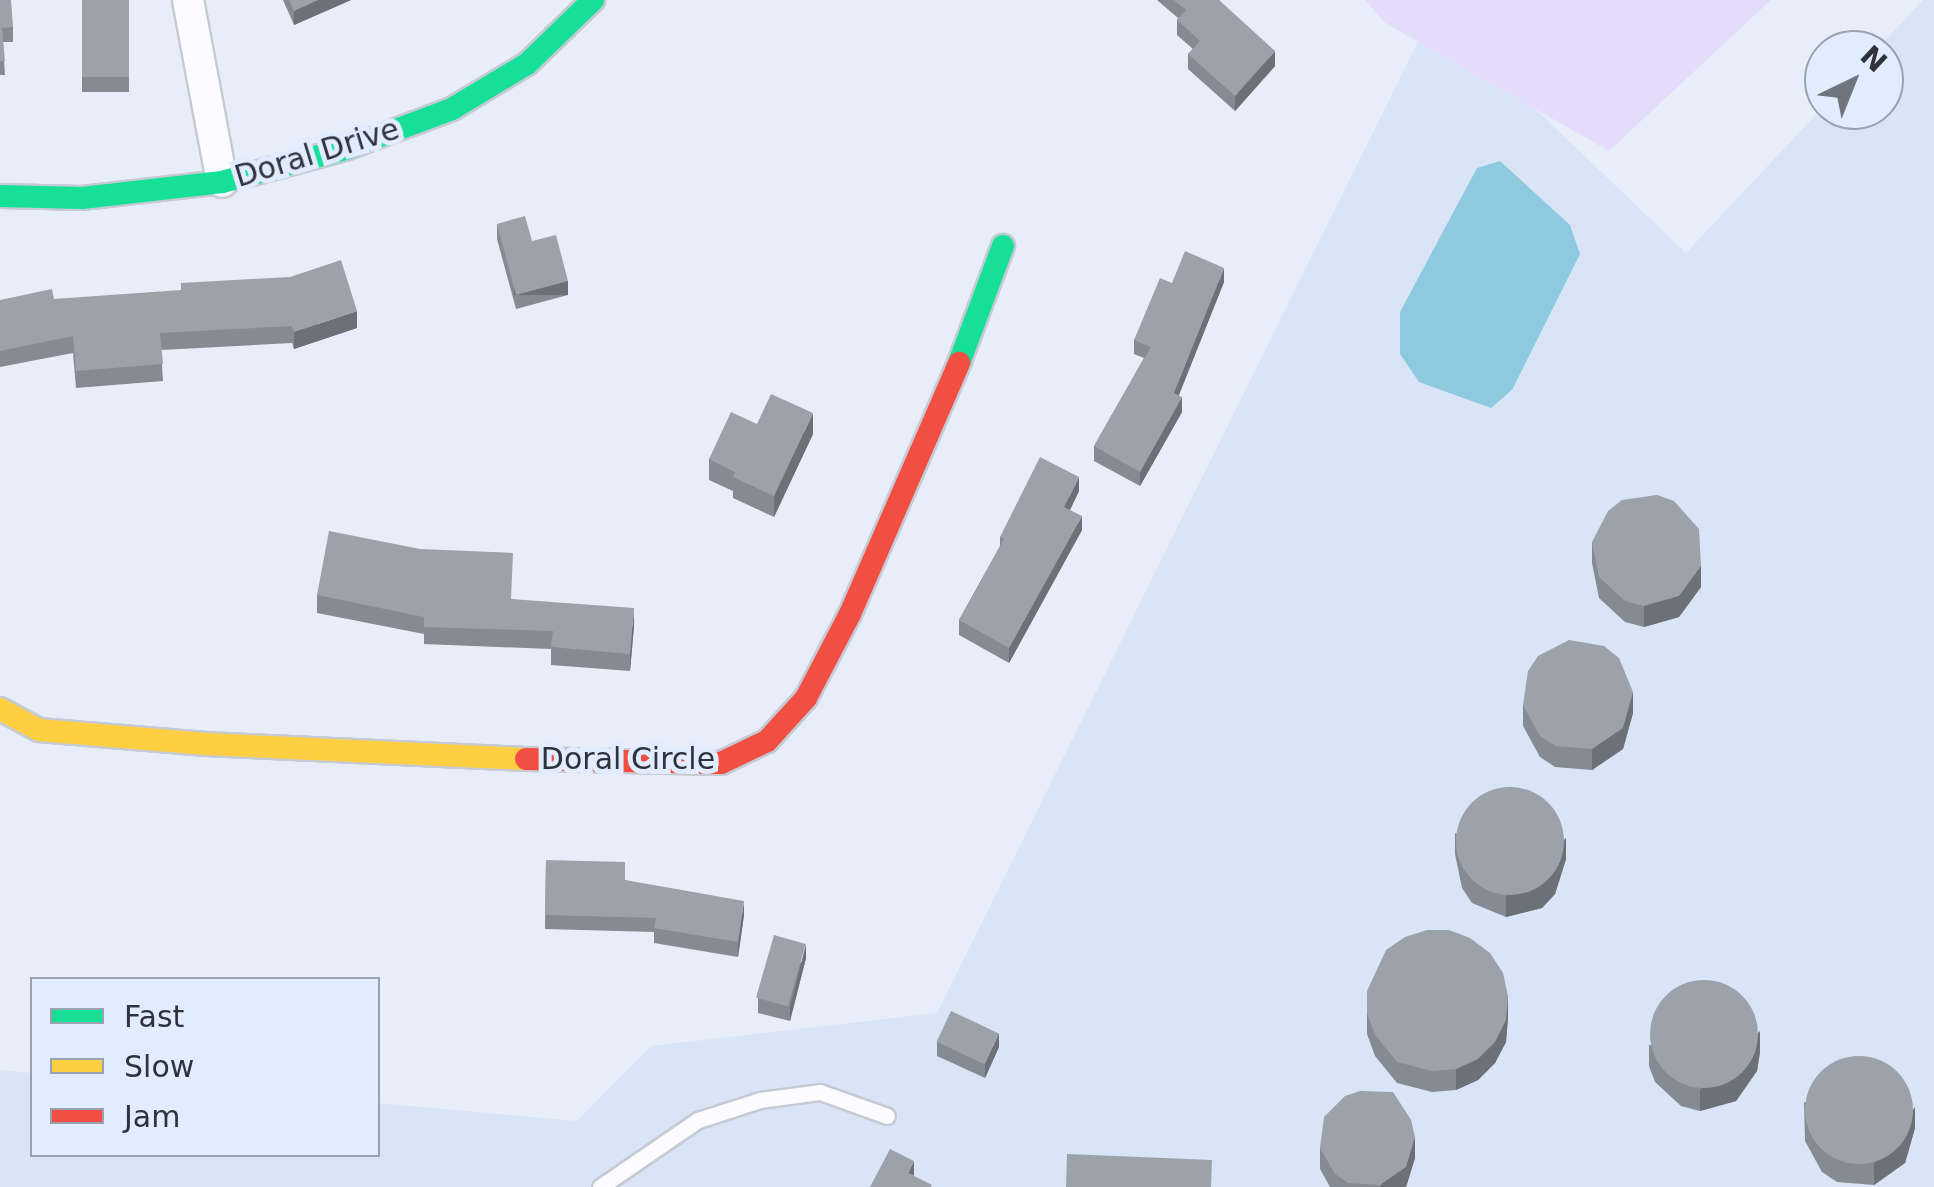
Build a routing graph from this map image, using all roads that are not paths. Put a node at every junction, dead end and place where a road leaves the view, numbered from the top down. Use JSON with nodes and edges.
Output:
{"nodes":[{"id":1,"x":188,"y":0,"type":"edge"},
{"id":2,"x":593,"y":0,"type":"edge"},
{"id":3,"x":222,"y":182,"type":"junction"},
{"id":4,"x":0,"y":196,"type":"edge"},
{"id":5,"x":1003,"y":246,"type":"dead end"},
{"id":6,"x":0,"y":709,"type":"edge"},
{"id":7,"x":887,"y":1116,"type":"dead end"},
{"id":8,"x":600,"y":1187,"type":"edge"}],
"edges":[{"from":1,"to":3,"type":"street"},
{"from":2,"to":3,"type":"street","name":"Doral Drive"},
{"from":3,"to":4,"type":"street","name":"Doral Drive"},
{"from":5,"to":6,"type":"street","name":"Doral Circle"},
{"from":7,"to":8,"type":"lane"}]}
